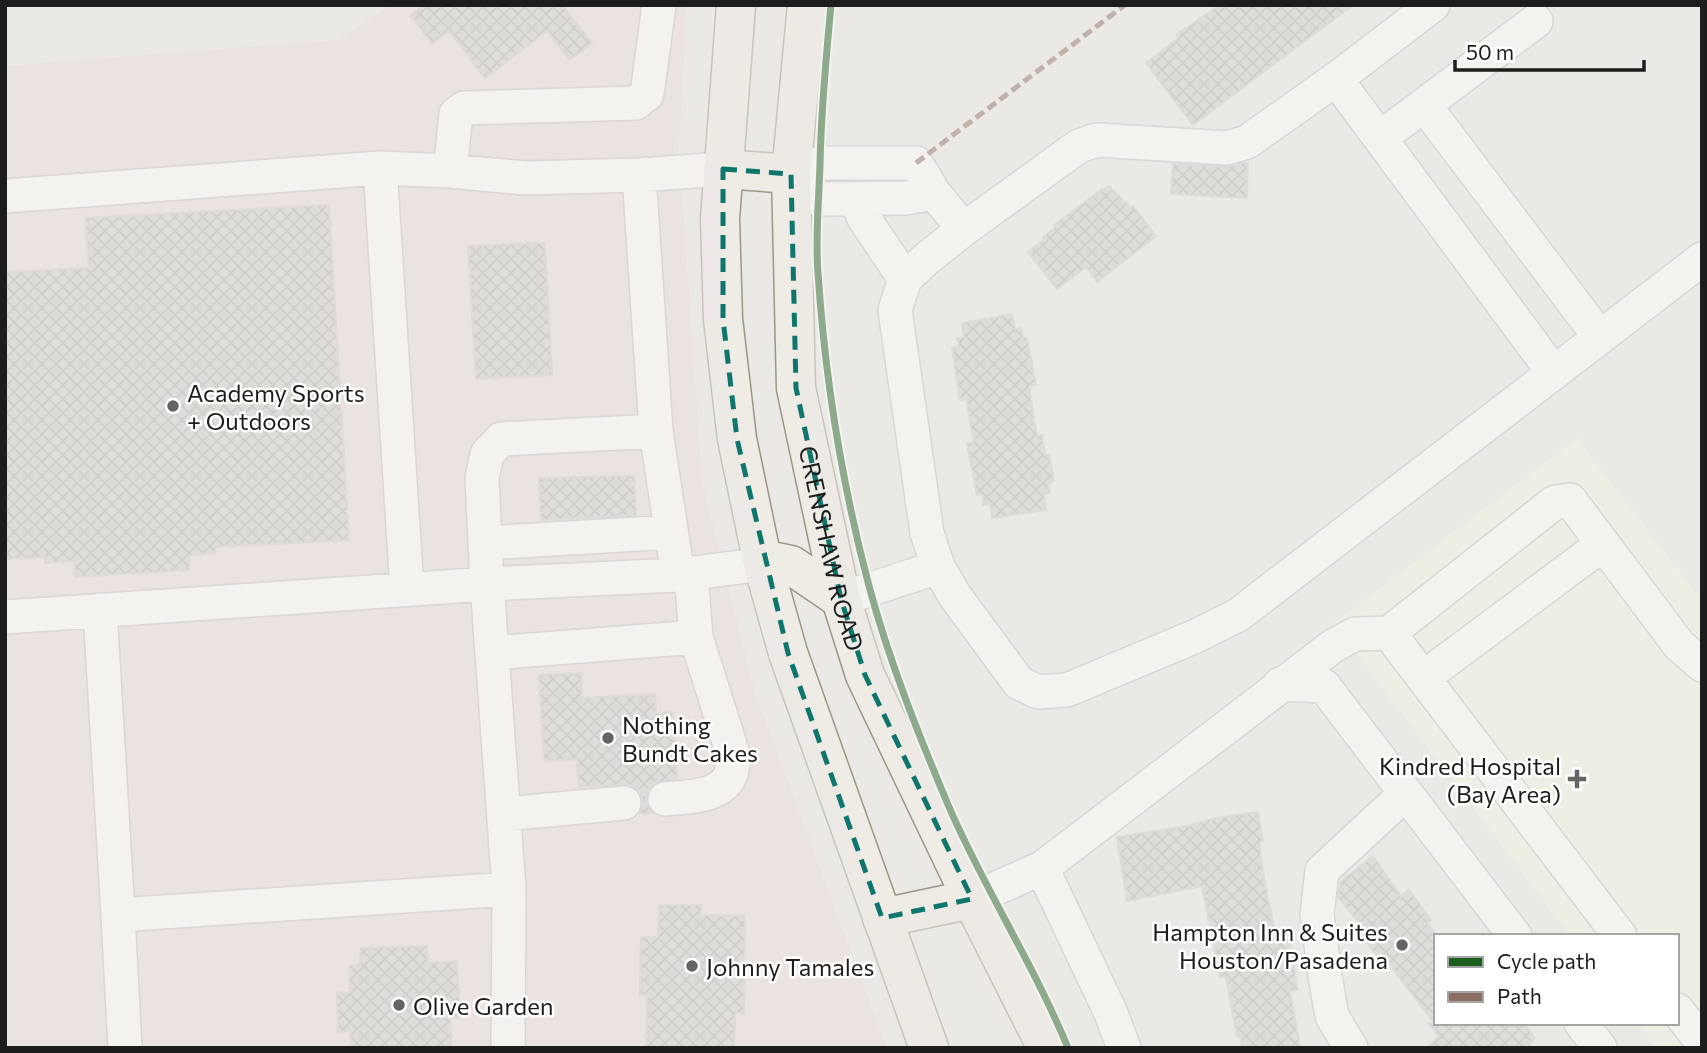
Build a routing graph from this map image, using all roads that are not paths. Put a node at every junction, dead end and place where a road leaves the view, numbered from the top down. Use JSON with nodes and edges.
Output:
{"nodes":[{"id":1,"x":659,"y":5,"type":"edge"},
{"id":2,"x":736,"y":5,"type":"edge"},
{"id":3,"x":807,"y":5,"type":"edge"},
{"id":4,"x":1413,"y":11,"type":"edge"},
{"id":5,"x":1536,"y":21,"type":"dead end"},
{"id":6,"x":1336,"y":79,"type":"junction"},
{"id":7,"x":1424,"y":106,"type":"junction"},
{"id":8,"x":1380,"y":138,"type":"junction"},
{"id":9,"x":380,"y":168,"type":"junction"},
{"id":10,"x":723,"y":169,"type":"junction"},
{"id":11,"x":450,"y":171,"type":"junction"},
{"id":12,"x":791,"y":174,"type":"junction"},
{"id":13,"x":639,"y":175,"type":"junction"},
{"id":14,"x":934,"y":192,"type":"junction"},
{"id":15,"x":5,"y":196,"type":"edge"},
{"id":16,"x":856,"y":200,"type":"junction"},
{"id":17,"x":964,"y":229,"type":"junction"},
{"id":18,"x":1702,"y":259,"type":"edge"},
{"id":19,"x":905,"y":279,"type":"junction"},
{"id":20,"x":1599,"y":336,"type":"junction"},
{"id":21,"x":1554,"y":373,"type":"junction"},
{"id":22,"x":656,"y":431,"type":"junction"},
{"id":23,"x":671,"y":532,"type":"junction"},
{"id":24,"x":485,"y":543,"type":"junction"},
{"id":25,"x":1604,"y":544,"type":"junction"},
{"id":26,"x":762,"y":564,"type":"junction"},
{"id":27,"x":938,"y":567,"type":"junction"},
{"id":28,"x":684,"y":575,"type":"junction"},
{"id":29,"x":487,"y":584,"type":"junction"},
{"id":30,"x":407,"y":589,"type":"junction"},
{"id":31,"x":841,"y":599,"type":"junction"},
{"id":32,"x":100,"y":610,"type":"junction"},
{"id":33,"x":5,"y":617,"type":"edge"},
{"id":34,"x":1389,"y":633,"type":"junction"},
{"id":35,"x":696,"y":637,"type":"junction"},
{"id":36,"x":492,"y":653,"type":"junction"},
{"id":37,"x":1702,"y":664,"type":"edge"},
{"id":38,"x":1423,"y":678,"type":"junction"},
{"id":39,"x":1280,"y":684,"type":"junction"},
{"id":40,"x":1406,"y":793,"type":"junction"},
{"id":41,"x":665,"y":799,"type":"dead end"},
{"id":42,"x":624,"y":803,"type":"dead end"},
{"id":43,"x":503,"y":814,"type":"junction"},
{"id":44,"x":1042,"y":868,"type":"junction"},
{"id":45,"x":509,"y":889,"type":"junction"},
{"id":46,"x":972,"y":898,"type":"junction"},
{"id":47,"x":118,"y":915,"type":"junction"},
{"id":48,"x":882,"y":918,"type":"junction"},
{"id":49,"x":1512,"y":934,"type":"edge"},
{"id":50,"x":1618,"y":934,"type":"edge"},
{"id":51,"x":1679,"y":1013,"type":"edge"},
{"id":52,"x":1583,"y":1025,"type":"edge"},
{"id":53,"x":1702,"y":1042,"type":"edge"},
{"id":54,"x":125,"y":1048,"type":"edge"},
{"id":55,"x":508,"y":1048,"type":"edge"},
{"id":56,"x":929,"y":1048,"type":"edge"},
{"id":57,"x":1047,"y":1048,"type":"edge"},
{"id":58,"x":1124,"y":1048,"type":"edge"},
{"id":59,"x":1352,"y":1048,"type":"edge"},
{"id":60,"x":1600,"y":1048,"type":"edge"}],
"edges":[{"from":1,"to":11,"type":"lane"},
{"from":2,"to":10,"type":"main road"},
{"from":3,"to":12,"type":"main road","name":"CRENSHAW ROAD"},
{"from":4,"to":6,"type":"lane"},
{"from":5,"to":7,"type":"lane"},
{"from":6,"to":8,"type":"lane"},
{"from":6,"to":17,"type":"lane"},
{"from":7,"to":8,"type":"lane"},
{"from":7,"to":20,"type":"lane"},
{"from":8,"to":21,"type":"lane"},
{"from":9,"to":11,"type":"lane"},
{"from":9,"to":15,"type":"lane"},
{"from":9,"to":30,"type":"lane"},
{"from":10,"to":12,"type":"main road"},
{"from":10,"to":13,"type":"lane"},
{"from":10,"to":26,"type":"main road"},
{"from":11,"to":13,"type":"lane"},
{"from":12,"to":14,"type":"lane"},
{"from":12,"to":16,"type":"lane"},
{"from":12,"to":31,"type":"main road","name":"CRENSHAW ROAD"},
{"from":13,"to":22,"type":"lane"},
{"from":14,"to":16,"type":"lane"},
{"from":14,"to":17,"type":"lane"},
{"from":16,"to":19,"type":"lane"},
{"from":17,"to":19,"type":"lane"},
{"from":18,"to":20,"type":"lane"},
{"from":19,"to":27,"type":"lane"},
{"from":20,"to":21,"type":"lane"},
{"from":21,"to":27,"type":"lane"},
{"from":22,"to":23,"type":"lane"},
{"from":22,"to":24,"type":"lane"},
{"from":23,"to":24,"type":"lane"},
{"from":23,"to":28,"type":"lane"},
{"from":24,"to":29,"type":"lane"},
{"from":25,"to":34,"type":"lane"},
{"from":25,"to":37,"type":"lane"},
{"from":25,"to":38,"type":"lane"},
{"from":26,"to":28,"type":"lane"},
{"from":26,"to":31,"type":"main road"},
{"from":26,"to":48,"type":"main road"},
{"from":27,"to":31,"type":"lane"},
{"from":28,"to":29,"type":"lane"},
{"from":28,"to":35,"type":"lane"},
{"from":29,"to":30,"type":"lane"},
{"from":29,"to":36,"type":"lane"},
{"from":30,"to":32,"type":"lane"},
{"from":31,"to":46,"type":"main road","name":"CRENSHAW ROAD"},
{"from":32,"to":33,"type":"lane"},
{"from":32,"to":47,"type":"lane"},
{"from":34,"to":38,"type":"lane"},
{"from":34,"to":39,"type":"lane"},
{"from":35,"to":36,"type":"lane"},
{"from":35,"to":41,"type":"lane"},
{"from":36,"to":43,"type":"lane"},
{"from":38,"to":50,"type":"lane"},
{"from":39,"to":40,"type":"lane"},
{"from":39,"to":44,"type":"lane"},
{"from":40,"to":49,"type":"lane"},
{"from":40,"to":59,"type":"lane"},
{"from":42,"to":43,"type":"lane"},
{"from":43,"to":45,"type":"lane"},
{"from":44,"to":46,"type":"lane"},
{"from":44,"to":58,"type":"lane"},
{"from":45,"to":47,"type":"lane"},
{"from":45,"to":55,"type":"lane"},
{"from":46,"to":48,"type":"main road"},
{"from":46,"to":57,"type":"main road","name":"CRENSHAW ROAD"},
{"from":47,"to":54,"type":"lane"},
{"from":48,"to":56,"type":"main road"},
{"from":51,"to":53,"type":"lane"},
{"from":52,"to":60,"type":"lane"}]}
